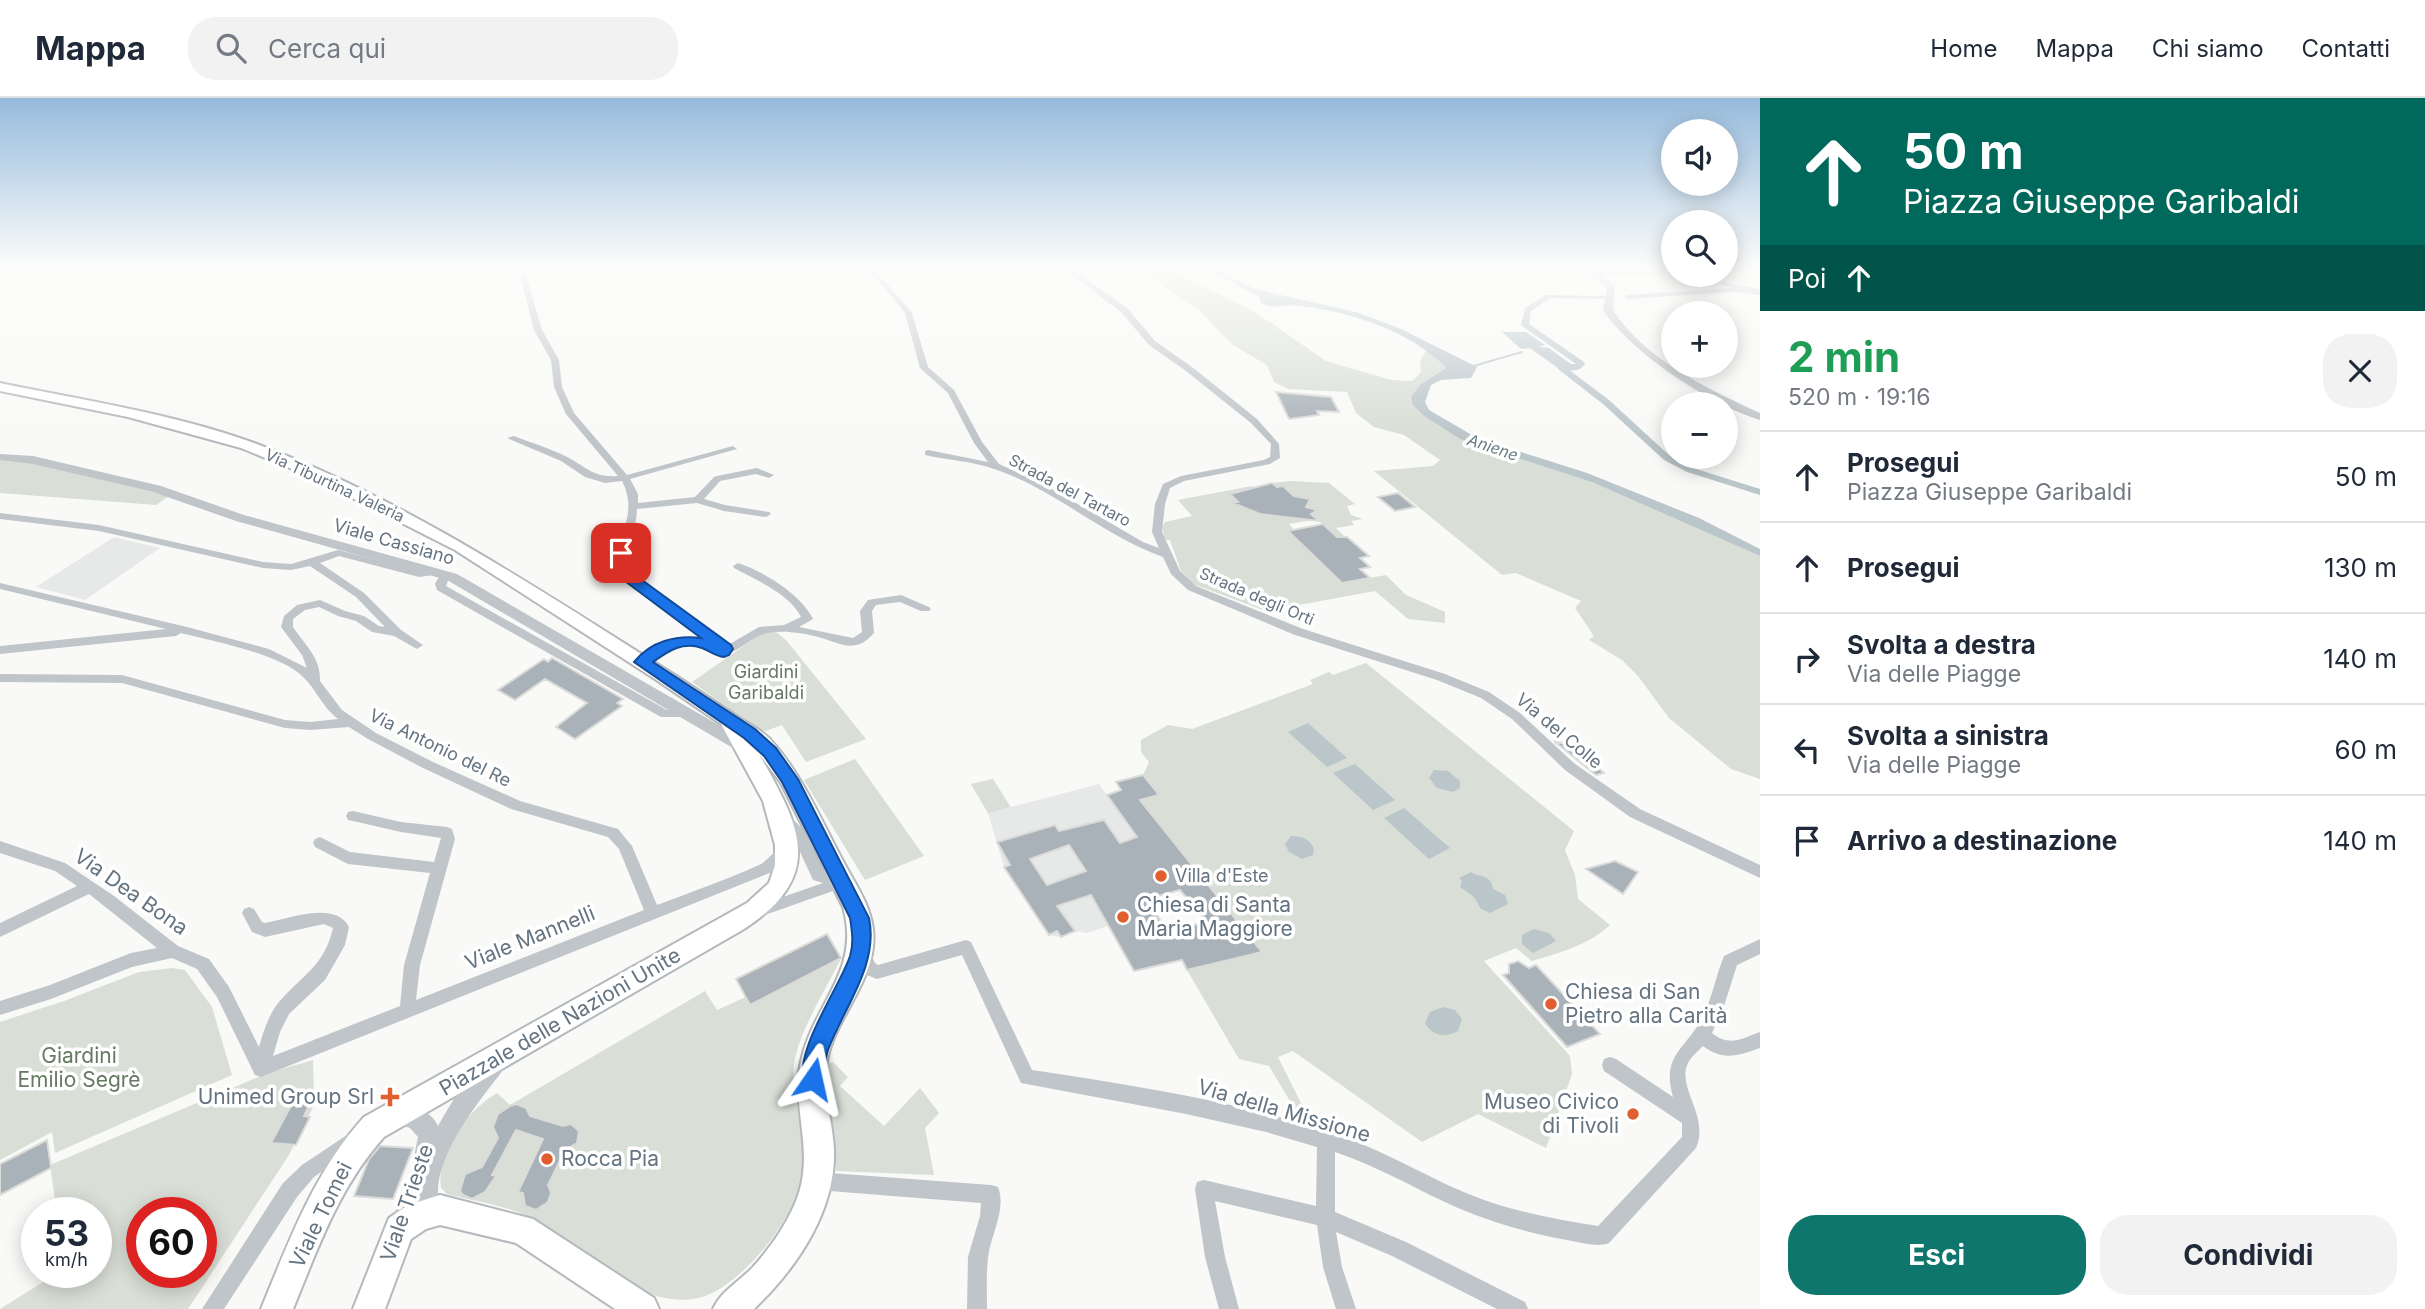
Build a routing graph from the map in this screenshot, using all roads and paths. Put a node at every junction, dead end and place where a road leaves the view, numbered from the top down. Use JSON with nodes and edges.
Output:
{"nodes":[{"id":1,"x":536,"y":322,"type":"edge"},
{"id":2,"x":910,"y":322,"type":"edge"},
{"id":3,"x":1134,"y":322,"type":"edge"},
{"id":4,"x":1615,"y":322,"type":"edge"},
{"id":5,"x":0,"y":387,"type":"edge"},
{"id":6,"x":1760,"y":417,"type":"edge"},
{"id":7,"x":511,"y":438,"type":"dead end"},
{"id":8,"x":733,"y":449,"type":"dead end"},
{"id":9,"x":928,"y":453,"type":"dead end"},
{"id":10,"x":0,"y":457,"type":"edge"},
{"id":11,"x":996,"y":467,"type":"junction"},
{"id":12,"x":769,"y":475,"type":"dead end"},
{"id":13,"x":625,"y":478,"type":"junction"},
{"id":14,"x":698,"y":500,"type":"junction"},
{"id":15,"x":634,"y":506,"type":"junction"},
{"id":16,"x":766,"y":514,"type":"dead end"},
{"id":17,"x":0,"y":516,"type":"edge"},
{"id":18,"x":1165,"y":554,"type":"junction"},
{"id":19,"x":312,"y":562,"type":"junction"},
{"id":20,"x":738,"y":566,"type":"dead end"},
{"id":21,"x":441,"y":573,"type":"junction"},
{"id":22,"x":0,"y":586,"type":"edge"},
{"id":23,"x":925,"y":609,"type":"dead end"},
{"id":24,"x":786,"y":628,"type":"junction"},
{"id":25,"x":187,"y":631,"type":"junction"},
{"id":26,"x":397,"y":633,"type":"junction"},
{"id":27,"x":1325,"y":641,"type":"joint"},
{"id":28,"x":418,"y":645,"type":"dead end"},
{"id":29,"x":0,"y":650,"type":"edge"},
{"id":30,"x":724,"y":652,"type":"junction"},
{"id":31,"x":640,"y":660,"type":"junction"},
{"id":32,"x":0,"y":678,"type":"edge"},
{"id":33,"x":314,"y":681,"type":"junction"},
{"id":34,"x":725,"y":718,"type":"junction"},
{"id":35,"x":350,"y":722,"type":"junction"},
{"id":36,"x":744,"y":747,"type":"junction"},
{"id":37,"x":785,"y":773,"type":"junction"},
{"id":38,"x":774,"y":804,"type":"junction"},
{"id":39,"x":353,"y":816,"type":"dead end"},
{"id":40,"x":320,"y":843,"type":"dead end"},
{"id":41,"x":0,"y":847,"type":"edge"},
{"id":42,"x":439,"y":868,"type":"junction"},
{"id":43,"x":784,"y":872,"type":"junction"},
{"id":44,"x":1760,"y":872,"type":"edge"},
{"id":45,"x":839,"y":878,"type":"junction"},
{"id":46,"x":90,"y":887,"type":"junction"},
{"id":47,"x":249,"y":914,"type":"dead end"},
{"id":48,"x":653,"y":914,"type":"junction"},
{"id":49,"x":0,"y":930,"type":"edge"},
{"id":50,"x":1760,"y":946,"type":"edge"},
{"id":51,"x":967,"y":947,"type":"joint"},
{"id":52,"x":862,"y":949,"type":"junction"},
{"id":53,"x":173,"y":951,"type":"junction"},
{"id":54,"x":0,"y":1008,"type":"edge"},
{"id":55,"x":407,"y":1012,"type":"junction"},
{"id":56,"x":1702,"y":1035,"type":"junction"},
{"id":57,"x":1760,"y":1040,"type":"edge"},
{"id":58,"x":501,"y":1056,"type":"junction"},
{"id":59,"x":1611,"y":1065,"type":"dead end"},
{"id":60,"x":261,"y":1069,"type":"junction"},
{"id":61,"x":1027,"y":1077,"type":"joint"},
{"id":62,"x":1690,"y":1118,"type":"junction"},
{"id":63,"x":386,"y":1120,"type":"junction"},
{"id":64,"x":1326,"y":1142,"type":"junction"},
{"id":65,"x":817,"y":1181,"type":"junction"},
{"id":66,"x":440,"y":1210,"type":"junction"},
{"id":67,"x":1324,"y":1217,"type":"junction"},
{"id":68,"x":400,"y":1229,"type":"junction"},
{"id":69,"x":738,"y":1307,"type":"edge"},
{"id":70,"x":212,"y":1309,"type":"edge"},
{"id":71,"x":277,"y":1309,"type":"edge"},
{"id":72,"x":369,"y":1309,"type":"edge"},
{"id":73,"x":643,"y":1309,"type":"edge"},
{"id":74,"x":977,"y":1309,"type":"edge"},
{"id":75,"x":1229,"y":1309,"type":"edge"},
{"id":76,"x":1346,"y":1309,"type":"edge"},
{"id":77,"x":1518,"y":1309,"type":"edge"}],
"edges":[{"from":1,"to":13,"type":"street"},
{"from":2,"to":11,"type":"street","name":"Strada del Tartaro"},
{"from":3,"to":18,"type":"street","name":"Strada degli Orti"},
{"from":4,"to":6,"type":"street"},
{"from":5,"to":31,"type":"main road","name":"Via Tiburtina Valeria"},
{"from":7,"to":13,"type":"street"},
{"from":8,"to":13,"type":"street"},
{"from":9,"to":11,"type":"street"},
{"from":10,"to":21,"type":"street","name":"Viale Cassiano"},
{"from":11,"to":18,"type":"street","name":"Strada del Tartaro"},
{"from":12,"to":14,"type":"street"},
{"from":13,"to":15,"type":"street"},
{"from":14,"to":15,"type":"street"},
{"from":14,"to":16,"type":"street"},
{"from":15,"to":30,"type":"street"},
{"from":17,"to":19,"type":"street"},
{"from":18,"to":27,"type":"street","name":"Strada degli Orti"},
{"from":19,"to":21,"type":"street"},
{"from":19,"to":26,"type":"street"},
{"from":20,"to":24,"type":"street"},
{"from":21,"to":36,"type":"street","name":"Viale Cassiano"},
{"from":22,"to":25,"type":"street","name":"Via Antonio del Re"},
{"from":23,"to":24,"type":"street"},
{"from":24,"to":30,"type":"street"},
{"from":25,"to":29,"type":"street"},
{"from":25,"to":33,"type":"street","name":"Via Antonio del Re"},
{"from":26,"to":28,"type":"street"},
{"from":26,"to":33,"type":"street"},
{"from":27,"to":44,"type":"street","name":"Via del Colle"},
{"from":30,"to":31,"type":"street"},
{"from":31,"to":34,"type":"main road","name":"Via Tiburtina Valeria"},
{"from":32,"to":35,"type":"street"},
{"from":33,"to":35,"type":"street","name":"Via Antonio del Re"},
{"from":34,"to":36,"type":"main road"},
{"from":34,"to":37,"type":"main road","name":"Via Tiburtina Valeria"},
{"from":35,"to":48,"type":"street","name":"Via Antonio del Re"},
{"from":36,"to":37,"type":"main road"},
{"from":36,"to":38,"type":"main road"},
{"from":37,"to":38,"type":"main road"},
{"from":37,"to":45,"type":"main road","name":"Via Tiburtina Valeria"},
{"from":38,"to":43,"type":"main road"},
{"from":38,"to":45,"type":"street"},
{"from":39,"to":42,"type":"street"},
{"from":40,"to":42,"type":"street"},
{"from":41,"to":46,"type":"street","name":"Via Dea Bona"},
{"from":42,"to":55,"type":"street"},
{"from":43,"to":45,"type":"street","name":"Viale Mannelli"},
{"from":43,"to":48,"type":"street","name":"Viale Mannelli"},
{"from":43,"to":58,"type":"main road","name":"Piazzale delle Nazioni Unite"},
{"from":45,"to":52,"type":"main road","name":"Via Tiburtina Valeria"},
{"from":46,"to":49,"type":"street"},
{"from":46,"to":53,"type":"street","name":"Via Dea Bona"},
{"from":47,"to":60,"type":"street"},
{"from":48,"to":55,"type":"street","name":"Viale Mannelli"},
{"from":50,"to":56,"type":"street"},
{"from":51,"to":52,"type":"street"},
{"from":51,"to":61,"type":"street"},
{"from":52,"to":65,"type":"main road"},
{"from":53,"to":54,"type":"street"},
{"from":53,"to":60,"type":"street","name":"Via Dea Bona"},
{"from":55,"to":60,"type":"street","name":"Viale Mannelli"},
{"from":56,"to":57,"type":"street"},
{"from":56,"to":62,"type":"street"},
{"from":58,"to":63,"type":"main road","name":"Piazzale delle Nazioni Unite"},
{"from":58,"to":66,"type":"street"},
{"from":59,"to":62,"type":"street"},
{"from":61,"to":64,"type":"street","name":"Via della Missione"},
{"from":62,"to":64,"type":"street","name":"Via della Missione"},
{"from":63,"to":68,"type":"street","name":"Viale Trieste"},
{"from":63,"to":70,"type":"street"},
{"from":63,"to":71,"type":"main road","name":"Viale Tomei"},
{"from":64,"to":67,"type":"street"},
{"from":65,"to":69,"type":"main road"},
{"from":65,"to":74,"type":"street"},
{"from":66,"to":68,"type":"main road"},
{"from":66,"to":73,"type":"main road"},
{"from":67,"to":75,"type":"street"},
{"from":67,"to":76,"type":"street"},
{"from":67,"to":77,"type":"street"},
{"from":68,"to":72,"type":"main road","name":"Viale Trieste"}]}
